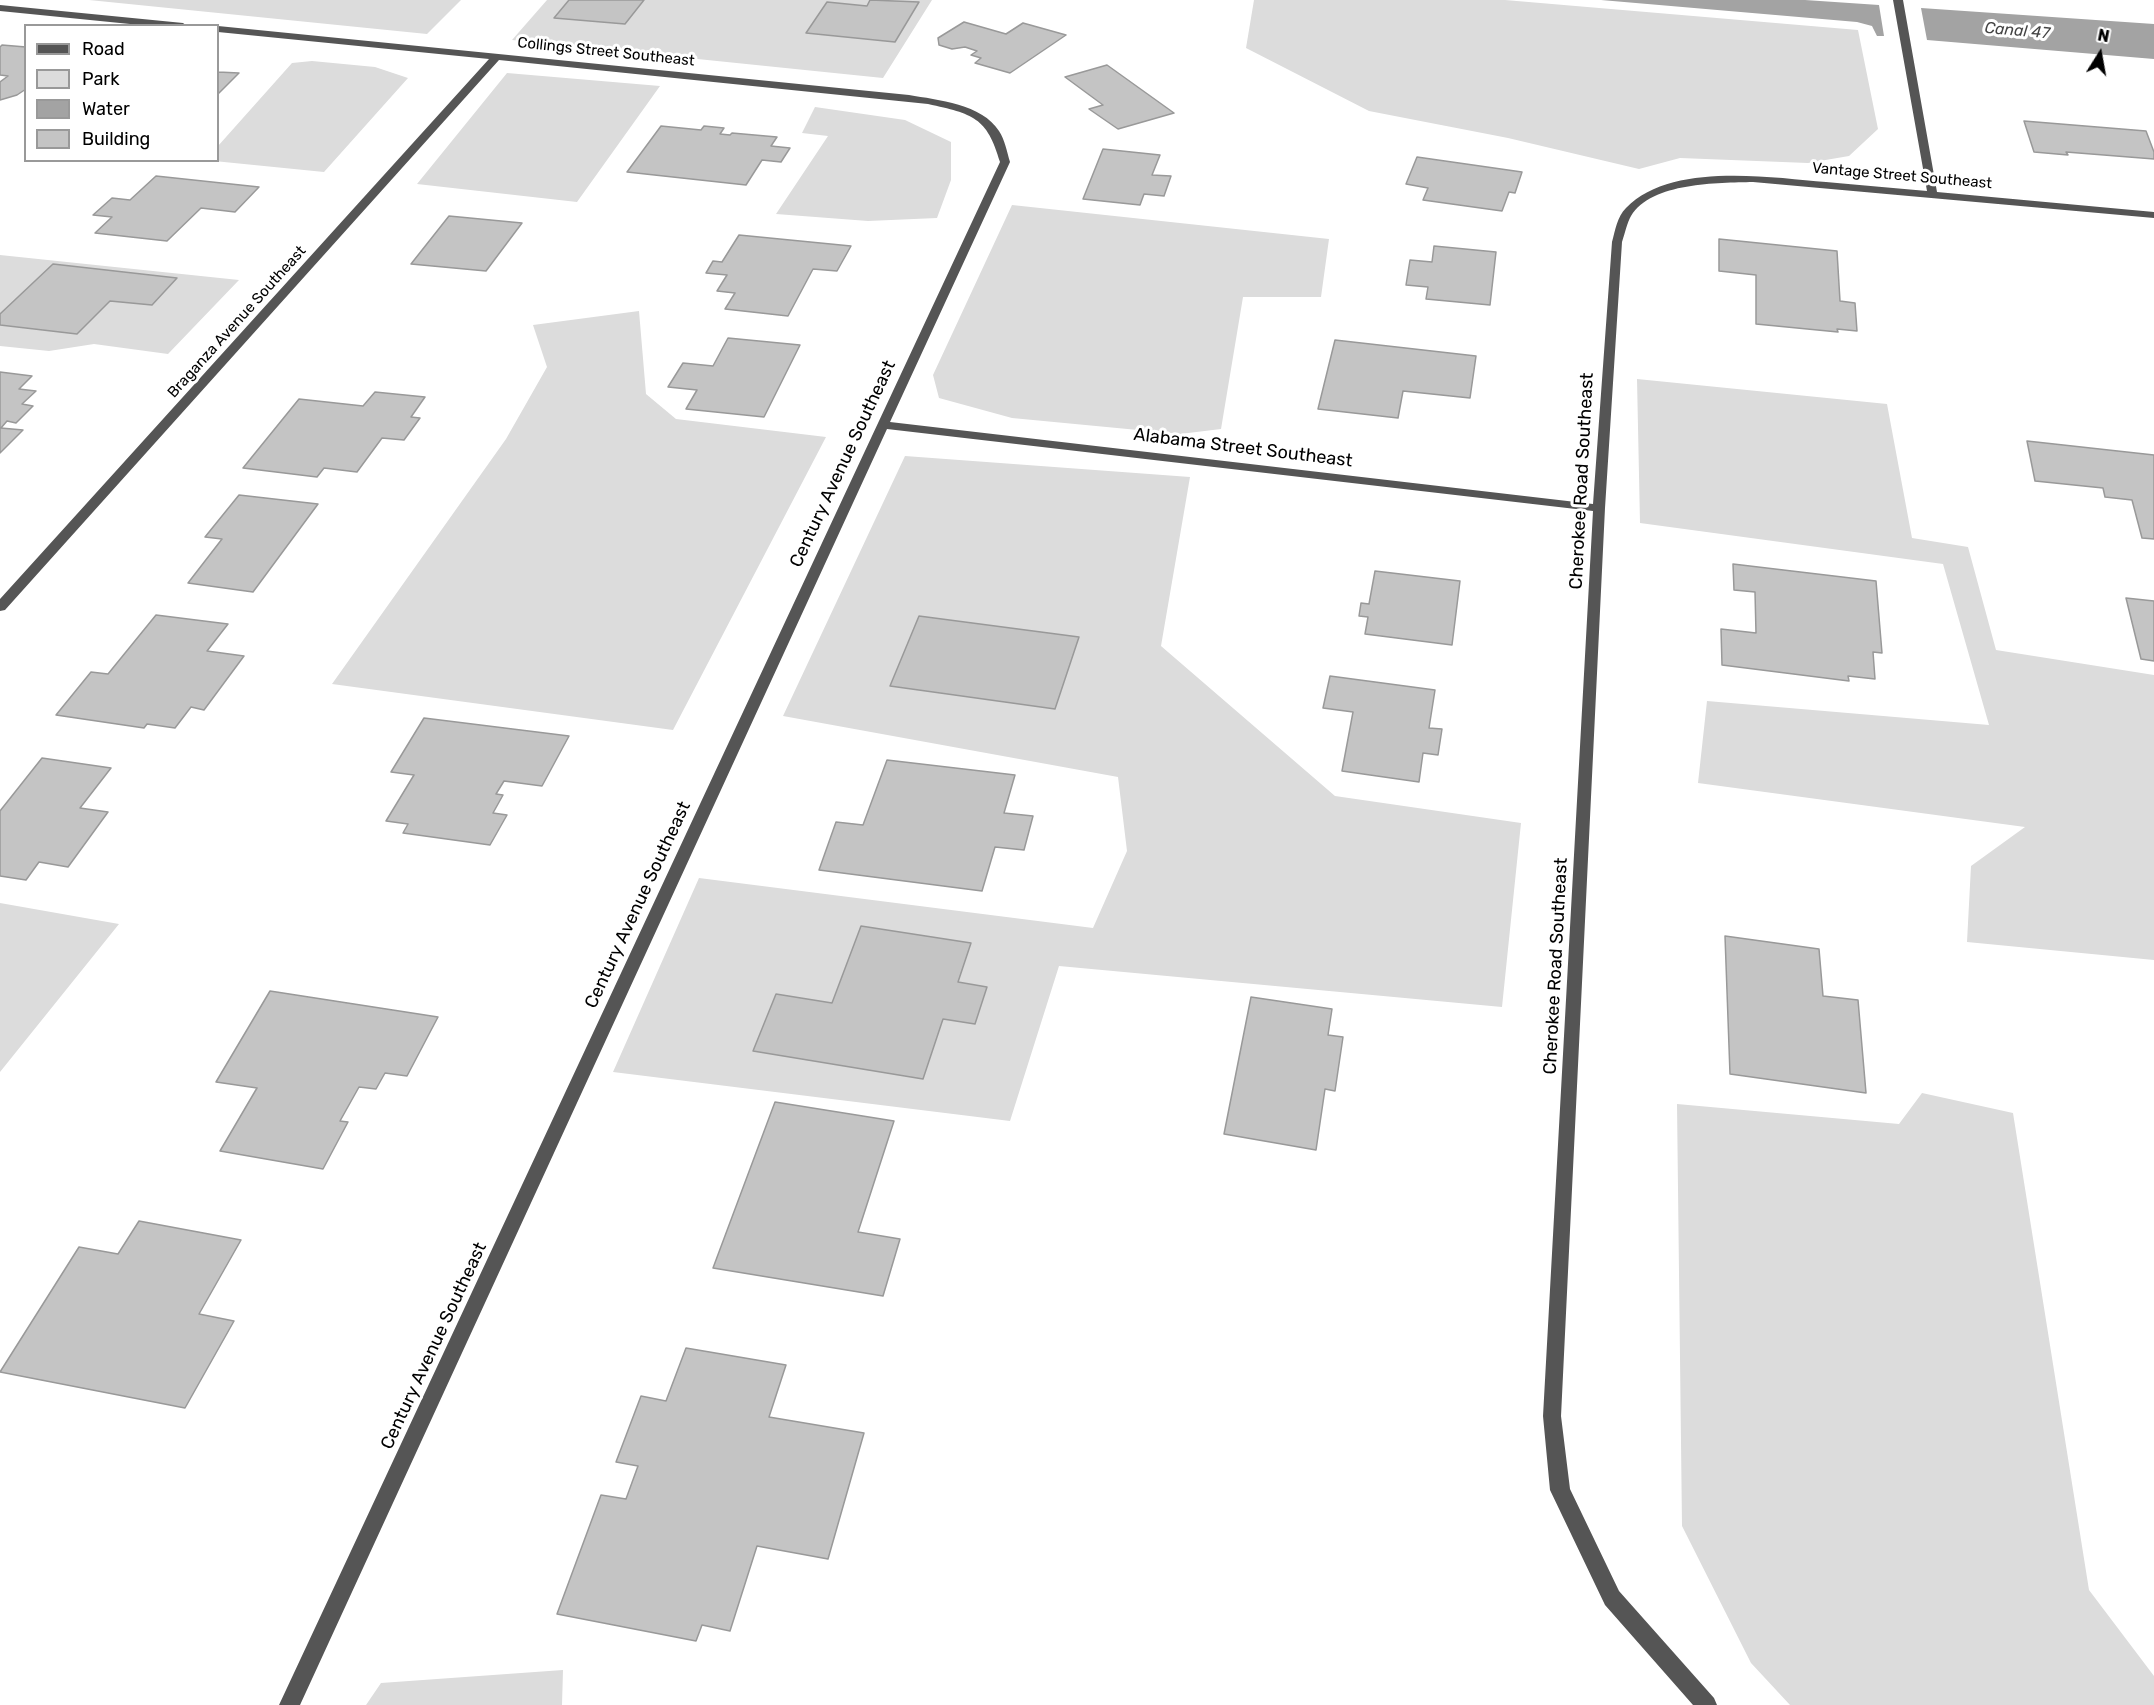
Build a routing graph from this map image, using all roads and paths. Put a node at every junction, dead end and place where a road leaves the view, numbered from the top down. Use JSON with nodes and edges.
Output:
{"nodes":[{"id":1,"x":1898,"y":0,"type":"edge"},
{"id":2,"x":0,"y":8,"type":"edge"},
{"id":3,"x":163,"y":24,"type":"edge"},
{"id":4,"x":219,"y":29,"type":"edge"},
{"id":5,"x":496,"y":56,"type":"junction"},
{"id":6,"x":987,"y":123,"type":"joint"},
{"id":7,"x":1932,"y":193,"type":"junction"},
{"id":8,"x":1650,"y":196,"type":"joint"},
{"id":9,"x":2154,"y":215,"type":"edge"},
{"id":10,"x":882,"y":424,"type":"junction"},
{"id":11,"x":1599,"y":508,"type":"junction"},
{"id":12,"x":0,"y":608,"type":"edge"},
{"id":13,"x":289,"y":1705,"type":"edge"},
{"id":14,"x":1707,"y":1705,"type":"edge"}],
"edges":[{"from":1,"to":7,"type":"street"},
{"from":2,"to":3,"type":"street"},
{"from":4,"to":5,"type":"street","name":"Collings Street Southeast"},
{"from":5,"to":6,"type":"street","name":"Collings Street Southeast"},
{"from":5,"to":12,"type":"street","name":"Braganza Avenue Southeast"},
{"from":6,"to":10,"type":"street","name":"Century Avenue Southeast"},
{"from":7,"to":8,"type":"street","name":"Vantage Street Southeast"},
{"from":7,"to":9,"type":"street","name":"Vantage Street Southeast"},
{"from":8,"to":11,"type":"street","name":"Cherokee Road Southeast"},
{"from":10,"to":11,"type":"street","name":"Alabama Street Southeast"},
{"from":10,"to":13,"type":"street","name":"Century Avenue Southeast"},
{"from":11,"to":14,"type":"street","name":"Cherokee Road Southeast"}]}
